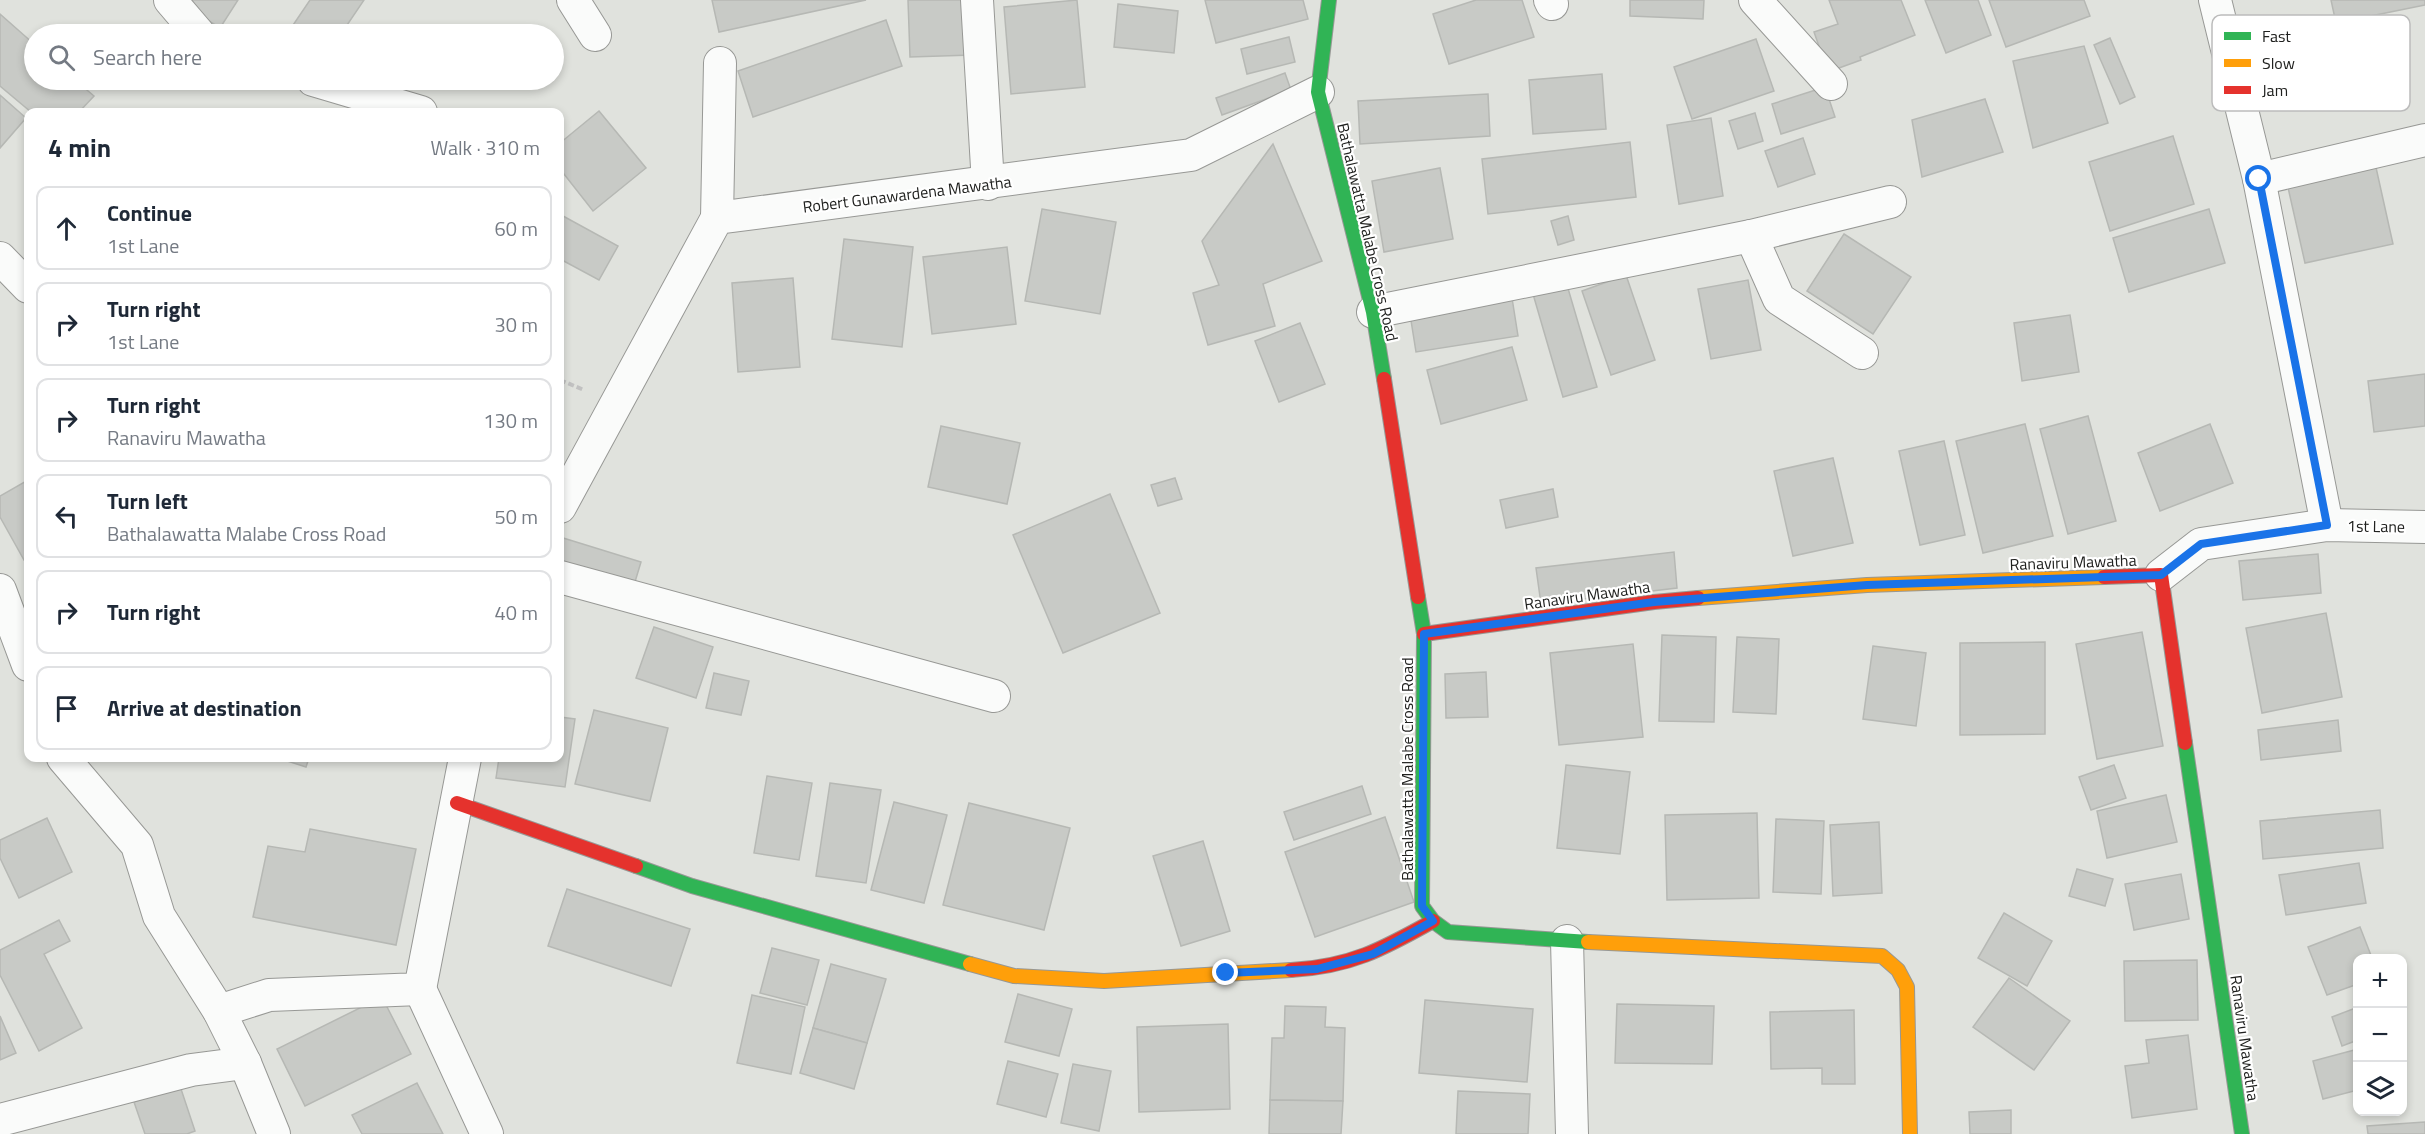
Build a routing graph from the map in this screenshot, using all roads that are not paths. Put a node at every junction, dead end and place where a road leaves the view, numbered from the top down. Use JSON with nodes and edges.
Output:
{"nodes":[{"id":1,"x":170,"y":0,"type":"edge"},
{"id":2,"x":573,"y":0,"type":"edge"},
{"id":3,"x":977,"y":0,"type":"edge"},
{"id":4,"x":1329,"y":0,"type":"edge"},
{"id":5,"x":1755,"y":0,"type":"edge"},
{"id":6,"x":191,"y":24,"type":"edge"},
{"id":7,"x":595,"y":35,"type":"dead end"},
{"id":8,"x":720,"y":63,"type":"dead end"},
{"id":9,"x":1831,"y":84,"type":"dead end"},
{"id":10,"x":347,"y":90,"type":"edge"},
{"id":11,"x":1318,"y":92,"type":"junction"},
{"id":12,"x":408,"y":108,"type":"edge"},
{"id":13,"x":2243,"y":111,"type":"edge"},
{"id":14,"x":2425,"y":140,"type":"edge"},
{"id":15,"x":2259,"y":179,"type":"junction"},
{"id":16,"x":988,"y":184,"type":"junction"},
{"id":17,"x":1890,"y":202,"type":"dead end"},
{"id":18,"x":717,"y":218,"type":"junction"},
{"id":19,"x":1751,"y":236,"type":"junction"},
{"id":20,"x":0,"y":258,"type":"edge"},
{"id":21,"x":24,"y":283,"type":"edge"},
{"id":22,"x":1373,"y":312,"type":"junction"},
{"id":23,"x":1862,"y":353,"type":"dead end"},
{"id":24,"x":564,"y":500,"type":"edge"},
{"id":25,"x":2327,"y":525,"type":"junction"},
{"id":26,"x":2425,"y":527,"type":"edge"},
{"id":27,"x":2161,"y":575,"type":"junction"},
{"id":28,"x":564,"y":578,"type":"edge"},
{"id":29,"x":0,"y":590,"type":"edge"},
{"id":30,"x":1424,"y":634,"type":"junction"},
{"id":31,"x":24,"y":655,"type":"edge"},
{"id":32,"x":994,"y":696,"type":"dead end"},
{"id":33,"x":66,"y":762,"type":"edge"},
{"id":34,"x":464,"y":762,"type":"edge"},
{"id":35,"x":457,"y":803,"type":"junction"},
{"id":36,"x":1433,"y":921,"type":"junction"},
{"id":37,"x":1567,"y":941,"type":"junction"},
{"id":38,"x":420,"y":989,"type":"junction"},
{"id":39,"x":219,"y":1011,"type":"junction"},
{"id":40,"x":245,"y":1063,"type":"junction"},
{"id":41,"x":0,"y":1120,"type":"edge"},
{"id":42,"x":274,"y":1134,"type":"edge"},
{"id":43,"x":487,"y":1134,"type":"edge"},
{"id":44,"x":1572,"y":1134,"type":"edge"},
{"id":45,"x":1910,"y":1134,"type":"edge"},
{"id":46,"x":2242,"y":1134,"type":"edge"}],
"edges":[{"from":1,"to":6,"type":"street"},
{"from":2,"to":7,"type":"street"},
{"from":3,"to":16,"type":"street"},
{"from":4,"to":11,"type":"street"},
{"from":5,"to":9,"type":"street"},
{"from":8,"to":18,"type":"street"},
{"from":10,"to":12,"type":"street"},
{"from":11,"to":16,"type":"street","name":"Robert Gunawardena Mawatha"},
{"from":11,"to":22,"type":"street","name":"Bathalawatta Malabe Cross Road"},
{"from":13,"to":15,"type":"street","name":"1st Lane"},
{"from":14,"to":15,"type":"street"},
{"from":15,"to":25,"type":"street","name":"1st Lane"},
{"from":16,"to":18,"type":"street","name":"Robert Gunawardena Mawatha"},
{"from":17,"to":19,"type":"street"},
{"from":18,"to":24,"type":"street"},
{"from":19,"to":22,"type":"street"},
{"from":19,"to":23,"type":"street"},
{"from":20,"to":21,"type":"street"},
{"from":22,"to":30,"type":"street","name":"Bathalawatta Malabe Cross Road"},
{"from":25,"to":26,"type":"street","name":"1st Lane"},
{"from":25,"to":27,"type":"street","name":"1st Lane"},
{"from":27,"to":30,"type":"street","name":"Ranaviru Mawatha"},
{"from":27,"to":46,"type":"street","name":"Ranaviru Mawatha"},
{"from":28,"to":32,"type":"street"},
{"from":29,"to":31,"type":"street"},
{"from":30,"to":36,"type":"street","name":"Bathalawatta Malabe Cross Road"},
{"from":33,"to":39,"type":"street"},
{"from":34,"to":35,"type":"street"},
{"from":35,"to":36,"type":"street"},
{"from":35,"to":38,"type":"street"},
{"from":36,"to":37,"type":"street"},
{"from":37,"to":44,"type":"street"},
{"from":37,"to":45,"type":"street"},
{"from":38,"to":39,"type":"street"},
{"from":38,"to":43,"type":"street"},
{"from":39,"to":40,"type":"street"},
{"from":40,"to":41,"type":"street"},
{"from":40,"to":42,"type":"street"}]}
